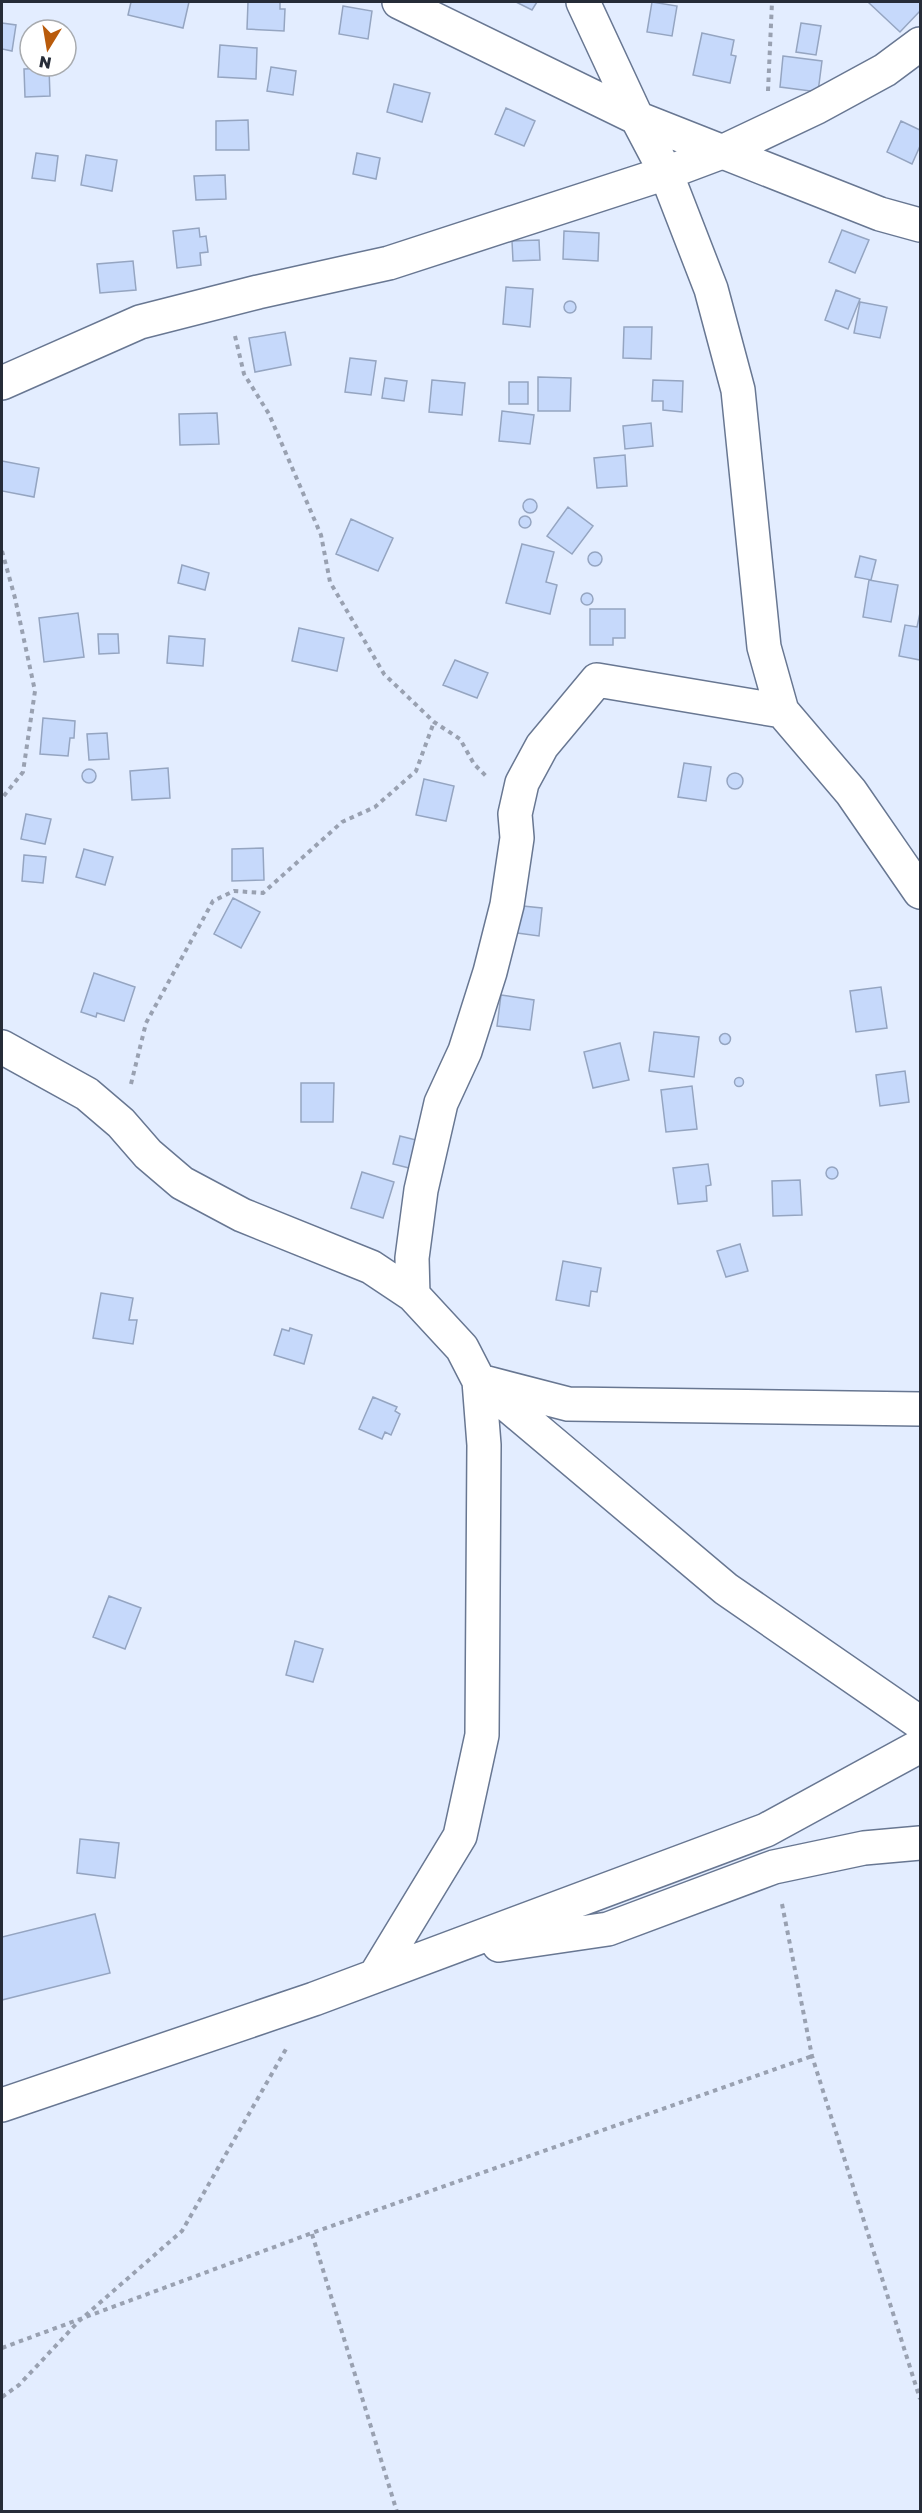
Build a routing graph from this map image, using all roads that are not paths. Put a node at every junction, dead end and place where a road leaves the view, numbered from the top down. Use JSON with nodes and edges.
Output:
{"nodes":[{"id":1,"x":399,"y":2,"type":"edge"},
{"id":2,"x":583,"y":2,"type":"edge"},
{"id":3,"x":921,"y":44,"type":"edge"},
{"id":4,"x":637,"y":118,"type":"junction"},
{"id":5,"x":722,"y":152,"type":"junction"},
{"id":6,"x":666,"y":173,"type":"junction"},
{"id":7,"x":921,"y":225,"type":"edge"},
{"id":8,"x":2,"y":383,"type":"edge"},
{"id":9,"x":782,"y":711,"type":"junction"},
{"id":10,"x":921,"y":892,"type":"edge"},
{"id":11,"x":2,"y":1047,"type":"edge"},
{"id":12,"x":413,"y":1295,"type":"junction"},
{"id":13,"x":479,"y":1381,"type":"junction"},
{"id":14,"x":921,"y":1409,"type":"edge"},
{"id":15,"x":921,"y":1723,"type":"edge"},
{"id":16,"x":921,"y":1746,"type":"edge"},
{"id":17,"x":921,"y":1843,"type":"edge"},
{"id":18,"x":434,"y":1954,"type":"junction"},
{"id":19,"x":375,"y":1976,"type":"junction"},
{"id":20,"x":2,"y":2105,"type":"edge"}],
"edges":[{"from":1,"to":4,"type":"street"},
{"from":2,"to":4,"type":"street"},
{"from":3,"to":5,"type":"street"},
{"from":4,"to":5,"type":"street"},
{"from":4,"to":6,"type":"street"},
{"from":5,"to":6,"type":"street"},
{"from":5,"to":7,"type":"street"},
{"from":6,"to":8,"type":"street"},
{"from":6,"to":9,"type":"street"},
{"from":9,"to":10,"type":"street"},
{"from":9,"to":12,"type":"street"},
{"from":11,"to":12,"type":"street"},
{"from":12,"to":13,"type":"street"},
{"from":13,"to":14,"type":"street"},
{"from":13,"to":15,"type":"street"},
{"from":13,"to":19,"type":"street"},
{"from":16,"to":18,"type":"street"},
{"from":17,"to":18,"type":"street"},
{"from":18,"to":19,"type":"street"},
{"from":19,"to":20,"type":"street"}]}
